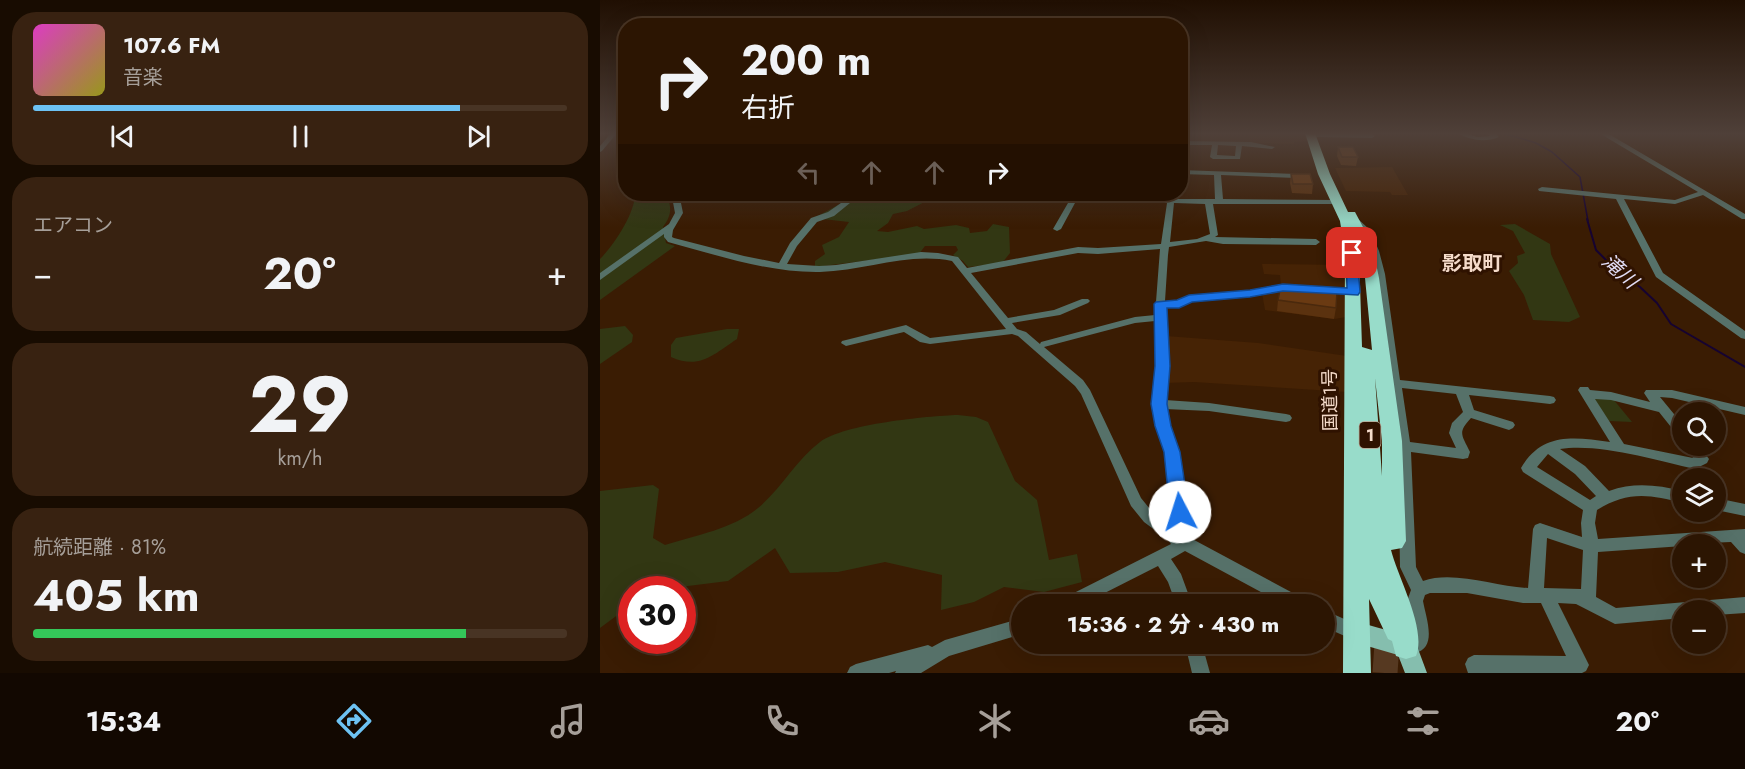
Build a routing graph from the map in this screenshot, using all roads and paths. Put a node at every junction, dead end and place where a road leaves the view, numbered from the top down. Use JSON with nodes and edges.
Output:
{"nodes":[{"id":1,"x":1324,"y":164,"type":"edge"},
{"id":2,"x":1326,"y":164,"type":"edge"},
{"id":3,"x":1655,"y":164,"type":"edge"},
{"id":4,"x":1188,"y":172,"type":"edge"},
{"id":5,"x":1217,"y":174,"type":"junction"},
{"id":6,"x":1296,"y":176,"type":"edge"},
{"id":7,"x":1542,"y":189,"type":"dead end"},
{"id":8,"x":1703,"y":193,"type":"junction"},
{"id":9,"x":1620,"y":198,"type":"junction"},
{"id":10,"x":1188,"y":200,"type":"edge"},
{"id":11,"x":677,"y":201,"type":"edge"},
{"id":12,"x":849,"y":201,"type":"edge"},
{"id":13,"x":1072,"y":201,"type":"edge"},
{"id":14,"x":1171,"y":201,"type":"edge"},
{"id":15,"x":1219,"y":201,"type":"junction"},
{"id":16,"x":1209,"y":202,"type":"junction"},
{"id":17,"x":1337,"y":202,"type":"junction"},
{"id":18,"x":1745,"y":217,"type":"edge"},
{"id":19,"x":1354,"y":220,"type":"junction"},
{"id":20,"x":675,"y":221,"type":"junction"},
{"id":21,"x":1057,"y":229,"type":"dead end"},
{"id":22,"x":1208,"y":238,"type":"junction"},
{"id":23,"x":1316,"y":242,"type":"dead end"},
{"id":24,"x":1164,"y":246,"type":"junction"},
{"id":25,"x":782,"y":266,"type":"junction"},
{"id":26,"x":965,"y":271,"type":"junction"},
{"id":27,"x":600,"y":277,"type":"edge"},
{"id":28,"x":1353,"y":292,"type":"junction"},
{"id":29,"x":1085,"y":301,"type":"dead end"},
{"id":30,"x":1161,"y":304,"type":"junction"},
{"id":31,"x":1160,"y":318,"type":"junction"},
{"id":32,"x":1005,"y":321,"type":"junction"},
{"id":33,"x":1013,"y":332,"type":"junction"},
{"id":34,"x":1745,"y":336,"type":"edge"},
{"id":35,"x":846,"y":343,"type":"dead end"},
{"id":36,"x":1045,"y":344,"type":"dead end"},
{"id":37,"x":1395,"y":383,"type":"junction"},
{"id":38,"x":1461,"y":390,"type":"junction"},
{"id":39,"x":1550,"y":400,"type":"dead end"},
{"id":40,"x":1159,"y":404,"type":"junction"},
{"id":41,"x":1663,"y":409,"type":"junction"},
{"id":42,"x":1745,"y":411,"type":"edge"},
{"id":43,"x":1469,"y":413,"type":"junction"},
{"id":44,"x":1286,"y":418,"type":"dead end"},
{"id":45,"x":1672,"y":420,"type":"edge"},
{"id":46,"x":1509,"y":425,"type":"dead end"},
{"id":47,"x":1404,"y":446,"type":"junction"},
{"id":48,"x":1548,"y":447,"type":"junction"},
{"id":49,"x":1356,"y":448,"type":"junction"},
{"id":50,"x":1620,"y":448,"type":"junction"},
{"id":51,"x":1700,"y":456,"type":"edge"},
{"id":52,"x":1672,"y":494,"type":"edge"},
{"id":53,"x":1606,"y":497,"type":"junction"},
{"id":54,"x":1726,"y":506,"type":"edge"},
{"id":55,"x":1590,"y":507,"type":"junction"},
{"id":56,"x":1745,"y":510,"type":"edge"},
{"id":57,"x":1401,"y":511,"type":"junction"},
{"id":58,"x":1742,"y":540,"type":"edge"},
{"id":59,"x":1180,"y":541,"type":"junction"},
{"id":60,"x":1394,"y":542,"type":"dead end"},
{"id":61,"x":1591,"y":546,"type":"junction"},
{"id":62,"x":1160,"y":556,"type":"junction"},
{"id":63,"x":1419,"y":590,"type":"junction"},
{"id":64,"x":1087,"y":594,"type":"edge"},
{"id":65,"x":1181,"y":594,"type":"edge"},
{"id":66,"x":1279,"y":594,"type":"edge"},
{"id":67,"x":1541,"y":596,"type":"junction"},
{"id":68,"x":1588,"y":601,"type":"junction"},
{"id":69,"x":1745,"y":605,"type":"edge"},
{"id":70,"x":1335,"y":623,"type":"edge"},
{"id":71,"x":1011,"y":629,"type":"edge"},
{"id":72,"x":1358,"y":633,"type":"junction"},
{"id":73,"x":1406,"y":646,"type":"junction"},
{"id":74,"x":945,"y":649,"type":"junction"},
{"id":75,"x":1197,"y":654,"type":"edge"},
{"id":76,"x":856,"y":673,"type":"edge"},
{"id":77,"x":904,"y":673,"type":"edge"},
{"id":78,"x":1202,"y":673,"type":"edge"},
{"id":79,"x":1357,"y":673,"type":"edge"},
{"id":80,"x":1416,"y":673,"type":"edge"},
{"id":81,"x":1477,"y":673,"type":"edge"}],
"edges":[{"from":1,"to":17,"type":"highway","name":"国道1号","number":"1"},
{"from":2,"to":19,"type":"highway","number":"1"},
{"from":3,"to":8,"type":"street"},
{"from":4,"to":5,"type":"street"},
{"from":5,"to":6,"type":"street"},
{"from":5,"to":15,"type":"street"},
{"from":7,"to":9,"type":"street"},
{"from":8,"to":9,"type":"street"},
{"from":8,"to":18,"type":"street"},
{"from":9,"to":34,"type":"street"},
{"from":10,"to":16,"type":"street"},
{"from":11,"to":20,"type":"street"},
{"from":12,"to":25,"type":"street"},
{"from":13,"to":21,"type":"street"},
{"from":14,"to":24,"type":"street"},
{"from":15,"to":16,"type":"street"},
{"from":15,"to":17,"type":"street"},
{"from":16,"to":22,"type":"street"},
{"from":17,"to":28,"type":"highway","name":"国道1号","number":"1"},
{"from":19,"to":37,"type":"street"},
{"from":19,"to":57,"type":"highway","number":"1"},
{"from":19,"to":73,"type":"highway","number":"1"},
{"from":20,"to":25,"type":"street"},
{"from":20,"to":27,"type":"street"},
{"from":22,"to":23,"type":"street"},
{"from":22,"to":24,"type":"street"},
{"from":24,"to":26,"type":"street"},
{"from":24,"to":30,"type":"street"},
{"from":25,"to":26,"type":"street"},
{"from":26,"to":32,"type":"street"},
{"from":28,"to":30,"type":"street"},
{"from":28,"to":49,"type":"highway","name":"国道1号","number":"1"},
{"from":29,"to":32,"type":"street"},
{"from":30,"to":31,"type":"street"},
{"from":31,"to":36,"type":"street"},
{"from":31,"to":40,"type":"street"},
{"from":32,"to":33,"type":"street"},
{"from":33,"to":35,"type":"street"},
{"from":33,"to":59,"type":"street"},
{"from":37,"to":38,"type":"street"},
{"from":37,"to":47,"type":"street"},
{"from":38,"to":39,"type":"street"},
{"from":38,"to":43,"type":"street"},
{"from":40,"to":44,"type":"street"},
{"from":40,"to":59,"type":"street"},
{"from":41,"to":42,"type":"street"},
{"from":41,"to":45,"type":"street"},
{"from":41,"to":50,"type":"street"},
{"from":43,"to":46,"type":"street"},
{"from":43,"to":47,"type":"street"},
{"from":47,"to":57,"type":"street"},
{"from":48,"to":50,"type":"street"},
{"from":48,"to":53,"type":"street"},
{"from":48,"to":55,"type":"street"},
{"from":49,"to":72,"type":"highway","name":"国道1号","number":"1"},
{"from":49,"to":73,"type":"highway","number":"1"},
{"from":50,"to":51,"type":"street"},
{"from":52,"to":53,"type":"street"},
{"from":53,"to":55,"type":"street"},
{"from":54,"to":56,"type":"street"},
{"from":55,"to":61,"type":"street"},
{"from":57,"to":60,"type":"highway","number":"1"},
{"from":57,"to":63,"type":"street"},
{"from":58,"to":61,"type":"street"},
{"from":59,"to":62,"type":"street"},
{"from":59,"to":66,"type":"street"},
{"from":61,"to":67,"type":"street"},
{"from":61,"to":68,"type":"street"},
{"from":62,"to":64,"type":"street"},
{"from":62,"to":65,"type":"street"},
{"from":63,"to":67,"type":"street"},
{"from":63,"to":73,"type":"street"},
{"from":67,"to":68,"type":"street"},
{"from":67,"to":81,"type":"street"},
{"from":68,"to":69,"type":"street"},
{"from":70,"to":72,"type":"street"},
{"from":71,"to":74,"type":"street"},
{"from":72,"to":73,"type":"main road"},
{"from":72,"to":79,"type":"highway","name":"国道1号","number":"1"},
{"from":73,"to":80,"type":"main road"},
{"from":74,"to":76,"type":"street"},
{"from":74,"to":77,"type":"street"},
{"from":75,"to":78,"type":"street"}]}
